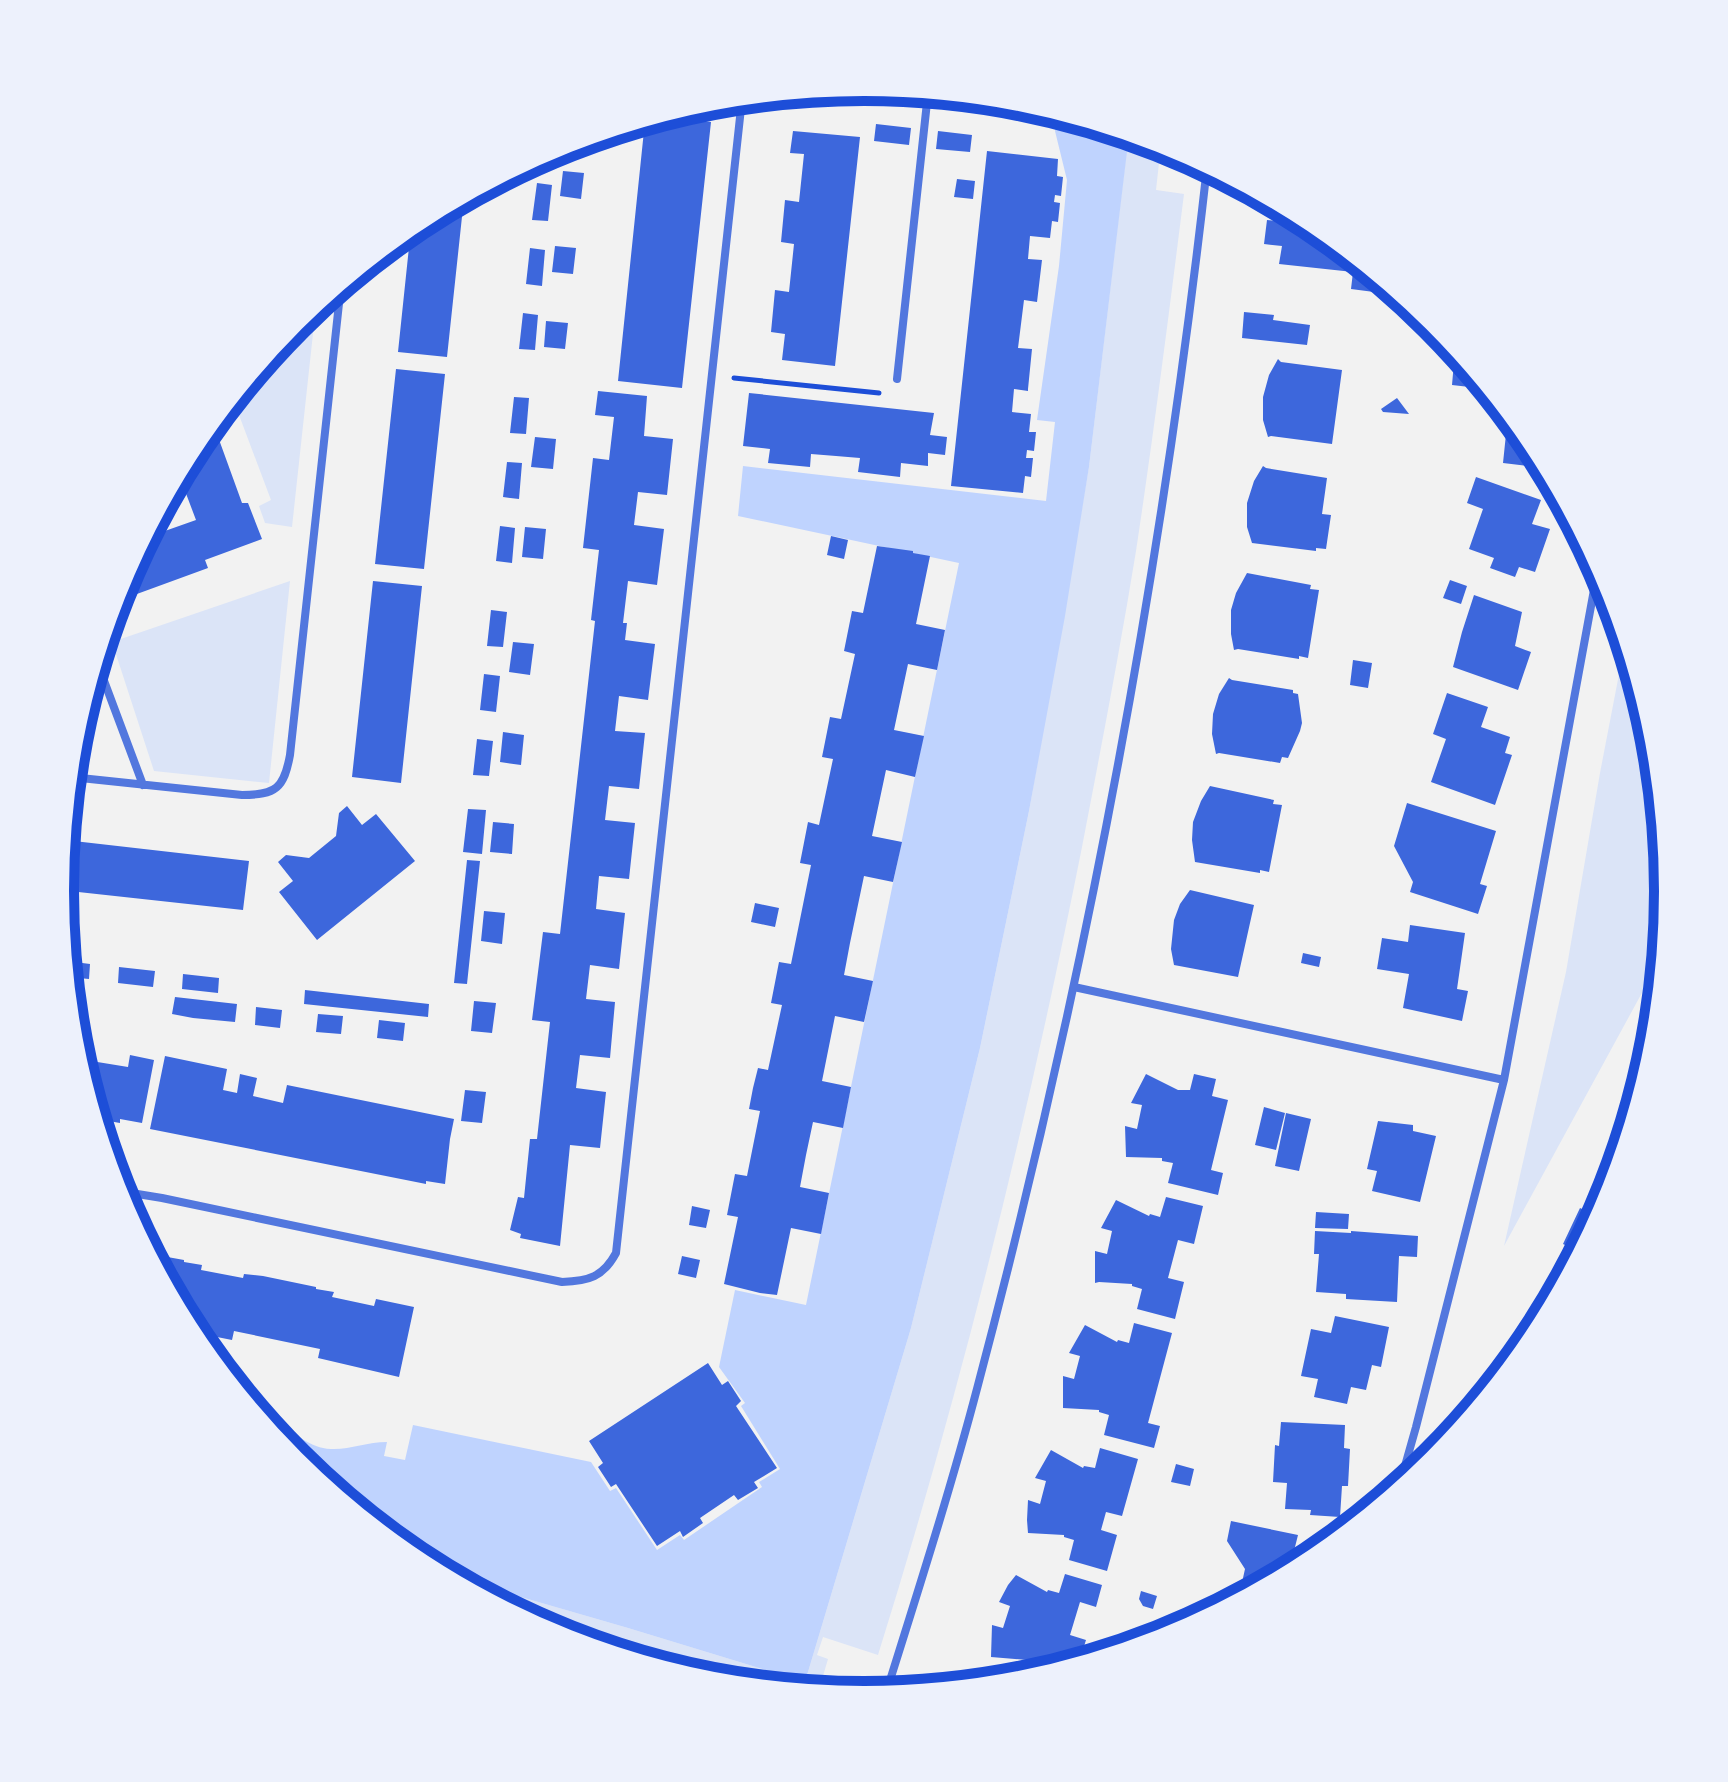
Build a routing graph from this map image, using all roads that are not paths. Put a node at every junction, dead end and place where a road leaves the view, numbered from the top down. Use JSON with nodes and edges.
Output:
{"nodes":[{"id":1,"x":927,"y":104,"type":"edge"},
{"id":2,"x":741,"y":111,"type":"edge"},
{"id":3,"x":1206,"y":179,"type":"edge"},
{"id":4,"x":339,"y":300,"type":"edge"},
{"id":5,"x":897,"y":379,"type":"road end"},
{"id":6,"x":1594,"y":589,"type":"edge"},
{"id":7,"x":103,"y":679,"type":"edge"},
{"id":8,"x":83,"y":778,"type":"edge"},
{"id":9,"x":143,"y":785,"type":"junction"},
{"id":10,"x":1074,"y":987,"type":"junction"},
{"id":11,"x":1504,"y":1080,"type":"junction"},
{"id":12,"x":134,"y":1194,"type":"edge"},
{"id":13,"x":1405,"y":1467,"type":"edge"},
{"id":14,"x":890,"y":1680,"type":"edge"}],
"edges":[{"from":1,"to":5,"type":"street"},
{"from":2,"to":12,"type":"street"},
{"from":3,"to":10,"type":"street"},
{"from":4,"to":9,"type":"street"},
{"from":6,"to":11,"type":"street"},
{"from":7,"to":9,"type":"street"},
{"from":8,"to":9,"type":"street"},
{"from":10,"to":11,"type":"street"},
{"from":10,"to":14,"type":"street"},
{"from":11,"to":13,"type":"street"}]}
